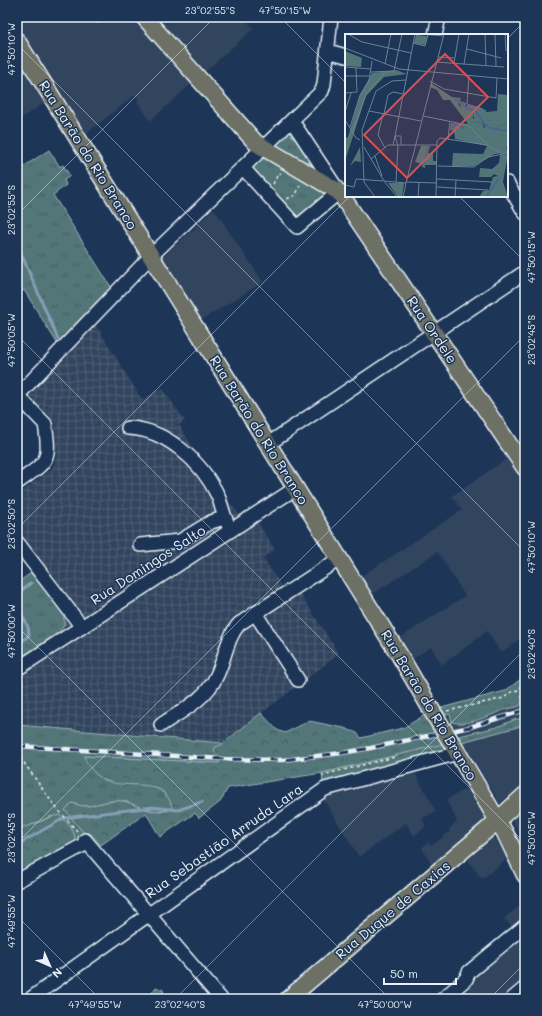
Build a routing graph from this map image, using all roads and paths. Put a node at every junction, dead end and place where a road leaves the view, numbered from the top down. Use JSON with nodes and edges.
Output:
{"nodes":[{"id":1,"x":104,"y":17,"type":"edge"},
{"id":2,"x":144,"y":17,"type":"edge"},
{"id":3,"x":331,"y":17,"type":"edge"},
{"id":4,"x":439,"y":17,"type":"edge"},
{"id":5,"x":97,"y":23,"type":"dead end"},
{"id":6,"x":435,"y":34,"type":"edge"},
{"id":7,"x":17,"y":41,"type":"edge"},
{"id":8,"x":328,"y":51,"type":"junction"},
{"id":9,"x":345,"y":56,"type":"edge"},
{"id":10,"x":292,"y":121,"type":"junction"},
{"id":11,"x":264,"y":148,"type":"junction"},
{"id":12,"x":243,"y":168,"type":"junction"},
{"id":13,"x":283,"y":172,"type":"dead end"},
{"id":14,"x":300,"y":182,"type":"dead end"},
{"id":15,"x":508,"y":185,"type":"edge"},
{"id":16,"x":274,"y":189,"type":"dead end"},
{"id":17,"x":339,"y":192,"type":"junction"},
{"id":18,"x":283,"y":199,"type":"dead end"},
{"id":19,"x":525,"y":213,"type":"edge"},
{"id":20,"x":150,"y":256,"type":"junction"},
{"id":21,"x":525,"y":272,"type":"edge"},
{"id":22,"x":434,"y":333,"type":"junction"},
{"id":23,"x":17,"y":395,"type":"edge"},
{"id":24,"x":128,"y":428,"type":"dead end"},
{"id":25,"x":268,"y":444,"type":"junction"},
{"id":26,"x":525,"y":468,"type":"edge"},
{"id":27,"x":17,"y":483,"type":"edge"},
{"id":28,"x":296,"y":488,"type":"junction"},
{"id":29,"x":224,"y":518,"type":"junction"},
{"id":30,"x":231,"y":530,"type":"junction"},
{"id":31,"x":17,"y":542,"type":"edge"},
{"id":32,"x":140,"y":545,"type":"dead end"},
{"id":33,"x":339,"y":559,"type":"junction"},
{"id":34,"x":252,"y":615,"type":"junction"},
{"id":35,"x":82,"y":627,"type":"junction"},
{"id":36,"x":17,"y":668,"type":"edge"},
{"id":37,"x":298,"y":680,"type":"dead end"},
{"id":38,"x":525,"y":683,"type":"edge"},
{"id":39,"x":434,"y":715,"type":"junction"},
{"id":40,"x":161,"y":725,"type":"dead end"},
{"id":41,"x":455,"y":749,"type":"junction"},
{"id":42,"x":17,"y":753,"type":"edge"},
{"id":43,"x":398,"y":757,"type":"dead end"},
{"id":44,"x":323,"y":779,"type":"dead end"},
{"id":45,"x":525,"y":795,"type":"edge"},
{"id":46,"x":501,"y":826,"type":"junction"},
{"id":47,"x":86,"y":841,"type":"junction"},
{"id":48,"x":525,"y":861,"type":"edge"},
{"id":49,"x":525,"y":875,"type":"edge"},
{"id":50,"x":17,"y":881,"type":"edge"},
{"id":51,"x":148,"y":914,"type":"junction"},
{"id":52,"x":525,"y":926,"type":"edge"},
{"id":53,"x":525,"y":988,"type":"edge"},
{"id":54,"x":30,"y":999,"type":"edge"},
{"id":55,"x":221,"y":999,"type":"edge"},
{"id":56,"x":288,"y":999,"type":"edge"},
{"id":57,"x":443,"y":999,"type":"edge"},
{"id":58,"x":512,"y":999,"type":"edge"}],
"edges":[{"from":1,"to":5,"type":"path"},
{"from":2,"to":11,"type":"main road"},
{"from":3,"to":8,"type":"street"},
{"from":4,"to":6,"type":"street"},
{"from":7,"to":20,"type":"main road","name":"Rua Barão do Rio Branco"},
{"from":8,"to":9,"type":"street"},
{"from":8,"to":10,"type":"street"},
{"from":10,"to":11,"type":"street"},
{"from":10,"to":17,"type":"street"},
{"from":11,"to":12,"type":"street"},
{"from":11,"to":17,"type":"main road"},
{"from":12,"to":17,"type":"street"},
{"from":12,"to":20,"type":"street"},
{"from":13,"to":16,"type":"path"},
{"from":14,"to":18,"type":"path"},
{"from":15,"to":19,"type":"street"},
{"from":17,"to":22,"type":"main road","name":"Rua Ordele"},
{"from":20,"to":23,"type":"street"},
{"from":20,"to":25,"type":"main road","name":"Rua Barão do Rio Branco"},
{"from":21,"to":22,"type":"street"},
{"from":22,"to":25,"type":"street"},
{"from":22,"to":26,"type":"main road","name":"Rua Ordele"},
{"from":23,"to":27,"type":"street"},
{"from":24,"to":29,"type":"street"},
{"from":25,"to":28,"type":"main road","name":"Rua Barão do Rio Branco"},
{"from":28,"to":30,"type":"street","name":"Rua Domingos Salto"},
{"from":28,"to":33,"type":"main road","name":"Rua Barão do Rio Branco"},
{"from":29,"to":30,"type":"street"},
{"from":29,"to":32,"type":"street"},
{"from":30,"to":35,"type":"street","name":"Rua Domingos Salto"},
{"from":31,"to":35,"type":"street"},
{"from":33,"to":34,"type":"street"},
{"from":33,"to":39,"type":"main road","name":"Rua Barão do Rio Branco"},
{"from":34,"to":37,"type":"street"},
{"from":34,"to":40,"type":"street"},
{"from":35,"to":36,"type":"street","name":"Rua Domingos Salto"},
{"from":38,"to":39,"type":"path"},
{"from":39,"to":41,"type":"main road","name":"Rua Barão do Rio Branco","bridge":true},
{"from":41,"to":46,"type":"main road","name":"Rua Barão do Rio Branco"},
{"from":41,"to":51,"type":"street","name":"Rua Sebastião Arruda Lara"},
{"from":42,"to":47,"type":"path"},
{"from":43,"to":44,"type":"path"},
{"from":45,"to":46,"type":"main road","name":"Rua Duque de Caxias"},
{"from":46,"to":48,"type":"main road"},
{"from":46,"to":49,"type":"main road"},
{"from":46,"to":56,"type":"main road","name":"Rua Duque de Caxias"},
{"from":47,"to":50,"type":"street"},
{"from":47,"to":51,"type":"street"},
{"from":51,"to":54,"type":"street","name":"Rua Sebastião Arruda Lara"},
{"from":51,"to":55,"type":"street"},
{"from":52,"to":57,"type":"street"},
{"from":53,"to":58,"type":"street"}]}
